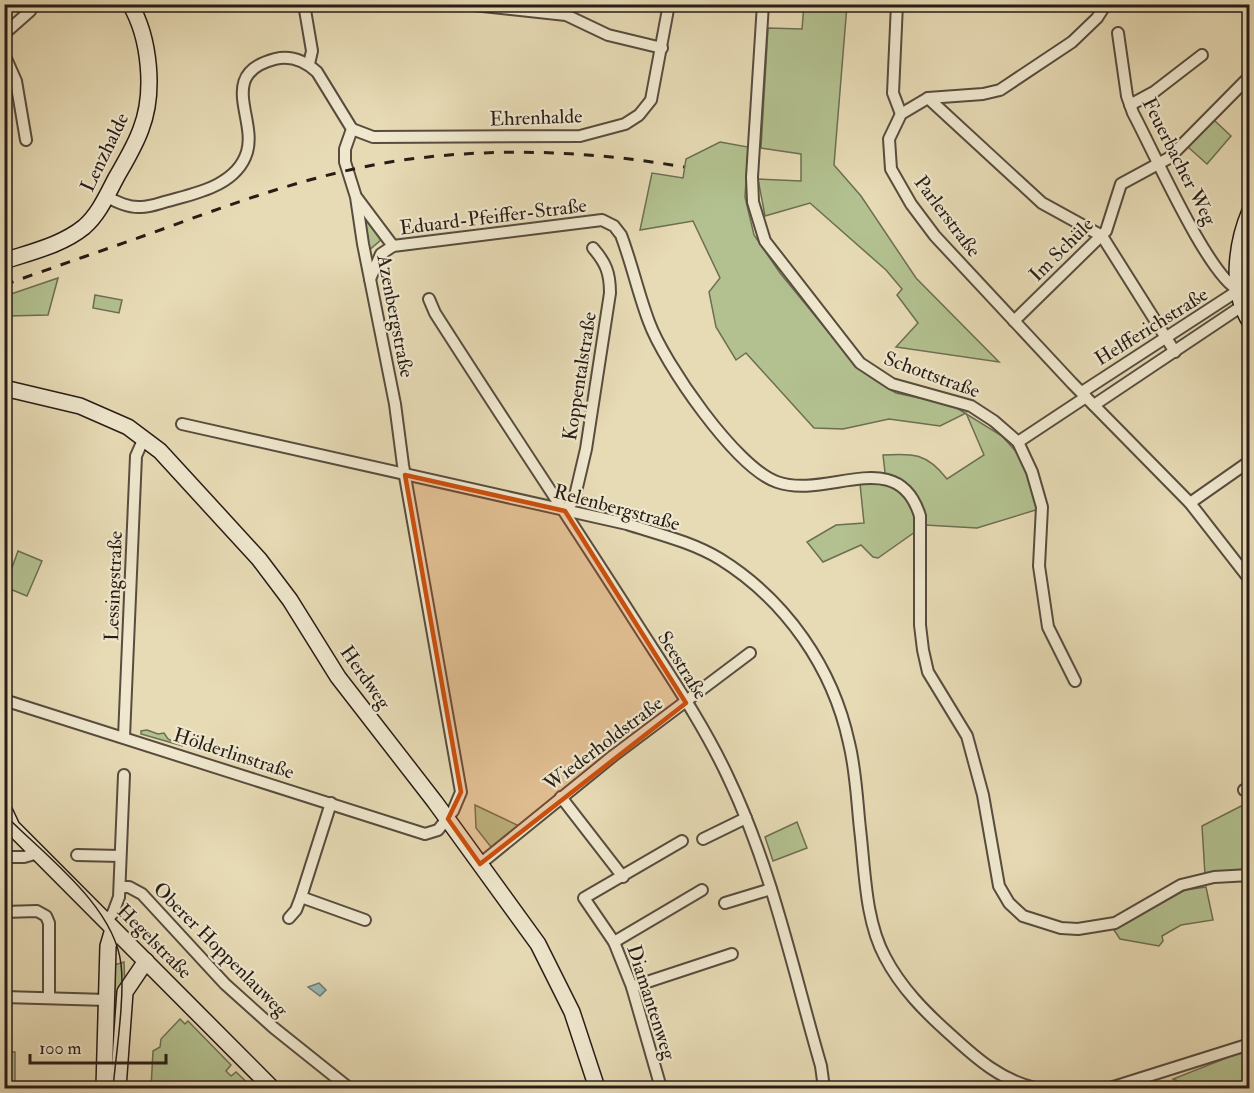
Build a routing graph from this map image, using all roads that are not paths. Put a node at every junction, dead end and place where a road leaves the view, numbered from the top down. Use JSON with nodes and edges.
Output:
{"nodes":[{"id":1,"x":34,"y":4,"type":"edge"},
{"id":2,"x":130,"y":4,"type":"edge"},
{"id":3,"x":304,"y":4,"type":"edge"},
{"id":4,"x":464,"y":4,"type":"edge"},
{"id":5,"x":669,"y":4,"type":"edge"},
{"id":6,"x":763,"y":4,"type":"edge"},
{"id":7,"x":897,"y":4,"type":"edge"},
{"id":8,"x":1106,"y":4,"type":"edge"},
{"id":9,"x":1118,"y":33,"type":"dead end"},
{"id":10,"x":4,"y":34,"type":"edge"},
{"id":11,"x":662,"y":48,"type":"junction"},
{"id":12,"x":4,"y":54,"type":"edge"},
{"id":13,"x":1202,"y":55,"type":"dead end"},
{"id":14,"x":309,"y":64,"type":"junction"},
{"id":15,"x":1250,"y":76,"type":"edge"},
{"id":16,"x":928,"y":98,"type":"junction"},
{"id":17,"x":1130,"y":105,"type":"junction"},
{"id":18,"x":901,"y":114,"type":"junction"},
{"id":19,"x":352,"y":129,"type":"junction"},
{"id":20,"x":26,"y":140,"type":"dead end"},
{"id":21,"x":1160,"y":163,"type":"junction"},
{"id":22,"x":106,"y":197,"type":"junction"},
{"id":23,"x":356,"y":197,"type":"junction"},
{"id":24,"x":1250,"y":211,"type":"edge"},
{"id":25,"x":1102,"y":236,"type":"junction"},
{"id":26,"x":393,"y":246,"type":"junction"},
{"id":27,"x":593,"y":248,"type":"dead end"},
{"id":28,"x":4,"y":261,"type":"edge"},
{"id":29,"x":370,"y":279,"type":"junction"},
{"id":30,"x":1239,"y":290,"type":"junction"},
{"id":31,"x":429,"y":299,"type":"dead end"},
{"id":32,"x":1242,"y":306,"type":"junction"},
{"id":33,"x":1014,"y":321,"type":"junction"},
{"id":34,"x":1250,"y":322,"type":"edge"},
{"id":35,"x":1166,"y":338,"type":"junction"},
{"id":36,"x":1175,"y":352,"type":"junction"},
{"id":37,"x":4,"y":388,"type":"edge"},
{"id":38,"x":1087,"y":398,"type":"junction"},
{"id":39,"x":182,"y":424,"type":"dead end"},
{"id":40,"x":144,"y":438,"type":"junction"},
{"id":41,"x":1018,"y":442,"type":"junction"},
{"id":42,"x":1250,"y":461,"type":"edge"},
{"id":43,"x":405,"y":475,"type":"junction"},
{"id":44,"x":1190,"y":503,"type":"junction"},
{"id":45,"x":565,"y":512,"type":"junction"},
{"id":46,"x":1250,"y":580,"type":"edge"},
{"id":47,"x":750,"y":653,"type":"dead end"},
{"id":48,"x":1076,"y":681,"type":"dead end"},
{"id":49,"x":4,"y":700,"type":"edge"},
{"id":50,"x":686,"y":703,"type":"junction"},
{"id":51,"x":124,"y":737,"type":"junction"},
{"id":52,"x":124,"y":776,"type":"dead end"},
{"id":53,"x":561,"y":797,"type":"junction"},
{"id":54,"x":331,"y":803,"type":"junction"},
{"id":55,"x":6,"y":818,"type":"edge"},
{"id":56,"x":746,"y":818,"type":"junction"},
{"id":57,"x":448,"y":819,"type":"junction"},
{"id":58,"x":703,"y":839,"type":"dead end"},
{"id":59,"x":682,"y":841,"type":"dead end"},
{"id":60,"x":38,"y":853,"type":"junction"},
{"id":61,"x":77,"y":855,"type":"dead end"},
{"id":62,"x":4,"y":856,"type":"edge"},
{"id":63,"x":120,"y":856,"type":"junction"},
{"id":64,"x":480,"y":864,"type":"junction"},
{"id":65,"x":1250,"y":875,"type":"edge"},
{"id":66,"x":623,"y":877,"type":"junction"},
{"id":67,"x":120,"y":887,"type":"junction"},
{"id":68,"x":771,"y":888,"type":"junction"},
{"id":69,"x":702,"y":890,"type":"dead end"},
{"id":70,"x":301,"y":897,"type":"junction"},
{"id":71,"x":725,"y":903,"type":"dead end"},
{"id":72,"x":4,"y":912,"type":"edge"},
{"id":73,"x":289,"y":918,"type":"dead end"},
{"id":74,"x":365,"y":920,"type":"dead end"},
{"id":75,"x":109,"y":925,"type":"junction"},
{"id":76,"x":614,"y":942,"type":"junction"},
{"id":77,"x":732,"y":954,"type":"dead end"},
{"id":78,"x":146,"y":961,"type":"junction"},
{"id":79,"x":632,"y":987,"type":"junction"},
{"id":80,"x":49,"y":997,"type":"junction"},
{"id":81,"x":4,"y":998,"type":"edge"},
{"id":82,"x":107,"y":1000,"type":"junction"},
{"id":83,"x":1250,"y":1044,"type":"edge"},
{"id":84,"x":824,"y":1088,"type":"edge"},
{"id":85,"x":104,"y":1089,"type":"edge"},
{"id":86,"x":118,"y":1089,"type":"edge"},
{"id":87,"x":272,"y":1089,"type":"edge"},
{"id":88,"x":349,"y":1089,"type":"edge"},
{"id":89,"x":597,"y":1089,"type":"edge"},
{"id":90,"x":661,"y":1089,"type":"edge"},
{"id":91,"x":1035,"y":1089,"type":"edge"},
{"id":92,"x":1110,"y":1089,"type":"edge"}],
"edges":[{"from":1,"to":10,"type":"street"},
{"from":2,"to":22,"type":"street","name":"Lenzhalde"},
{"from":3,"to":14,"type":"street"},
{"from":4,"to":11,"type":"street"},
{"from":5,"to":11,"type":"street","name":"Ehrenhalde"},
{"from":6,"to":41,"type":"street","name":"Schottstraße"},
{"from":7,"to":18,"type":"street"},
{"from":8,"to":16,"type":"street"},
{"from":9,"to":17,"type":"street","name":"Feuerbacher Weg"},
{"from":11,"to":19,"type":"street","name":"Ehrenhalde"},
{"from":12,"to":20,"type":"street"},
{"from":13,"to":17,"type":"street"},
{"from":14,"to":19,"type":"street"},
{"from":14,"to":22,"type":"street"},
{"from":15,"to":21,"type":"street","name":"Im Schüle"},
{"from":16,"to":18,"type":"street"},
{"from":16,"to":25,"type":"street"},
{"from":17,"to":21,"type":"street","name":"Feuerbacher Weg"},
{"from":18,"to":33,"type":"street","name":"Parlerstraße"},
{"from":19,"to":23,"type":"street","name":"Azenbergstraße"},
{"from":21,"to":25,"type":"street","name":"Im Schüle"},
{"from":21,"to":30,"type":"street","name":"Feuerbacher Weg"},
{"from":22,"to":28,"type":"street","name":"Lenzhalde"},
{"from":23,"to":26,"type":"street"},
{"from":23,"to":29,"type":"street","name":"Azenbergstraße"},
{"from":24,"to":30,"type":"street"},
{"from":25,"to":33,"type":"street","name":"Im Schüle"},
{"from":25,"to":35,"type":"street"},
{"from":26,"to":29,"type":"street","name":"Eduard-Pfeiffer-Straße"},
{"from":26,"to":65,"type":"street","name":"Eduard-Pfeiffer-Straße"},
{"from":27,"to":45,"type":"street","name":"Koppentalstraße"},
{"from":29,"to":43,"type":"street","name":"Azenbergstraße"},
{"from":30,"to":32,"type":"street"},
{"from":30,"to":35,"type":"street","name":"Helfferichstraße"},
{"from":31,"to":45,"type":"street","name":"Seestraße"},
{"from":32,"to":34,"type":"street"},
{"from":32,"to":36,"type":"street","name":"Helfferichstraße"},
{"from":33,"to":38,"type":"street","name":"Parlerstraße"},
{"from":35,"to":36,"type":"street"},
{"from":35,"to":38,"type":"street","name":"Helfferichstraße"},
{"from":36,"to":38,"type":"street","name":"Helfferichstraße"},
{"from":37,"to":40,"type":"street","name":"Herdweg"},
{"from":38,"to":41,"type":"street","name":"Helfferichstraße"},
{"from":38,"to":44,"type":"street"},
{"from":39,"to":43,"type":"street","name":"Relenbergstraße"},
{"from":40,"to":51,"type":"street","name":"Lessingstraße"},
{"from":40,"to":57,"type":"street","name":"Herdweg"},
{"from":41,"to":48,"type":"street","name":"Schottstraße"},
{"from":42,"to":44,"type":"street"},
{"from":43,"to":45,"type":"street","name":"Relenbergstraße"},
{"from":43,"to":57,"type":"street","name":"Azenbergstraße"},
{"from":44,"to":46,"type":"street"},
{"from":45,"to":50,"type":"street","name":"Seestraße"},
{"from":45,"to":91,"type":"street","name":"Relenbergstraße"},
{"from":47,"to":50,"type":"street","name":"Wiederholdstraße"},
{"from":49,"to":51,"type":"street","name":"Hölderlinstraße"},
{"from":50,"to":53,"type":"street","name":"Wiederholdstraße"},
{"from":50,"to":56,"type":"street","name":"Seestraße"},
{"from":51,"to":54,"type":"street","name":"Hölderlinstraße"},
{"from":52,"to":63,"type":"street"},
{"from":53,"to":64,"type":"street","name":"Wiederholdstraße"},
{"from":53,"to":66,"type":"street"},
{"from":54,"to":57,"type":"street","name":"Hölderlinstraße"},
{"from":54,"to":70,"type":"street"},
{"from":55,"to":60,"type":"street","name":"Hegelstraße"},
{"from":56,"to":58,"type":"street"},
{"from":56,"to":68,"type":"street","name":"Seestraße"},
{"from":57,"to":64,"type":"street","name":"Herdweg"},
{"from":59,"to":66,"type":"street"},
{"from":60,"to":62,"type":"street"},
{"from":60,"to":75,"type":"street","name":"Hegelstraße"},
{"from":61,"to":63,"type":"street"},
{"from":63,"to":67,"type":"street"},
{"from":64,"to":89,"type":"street","name":"Herdweg"},
{"from":66,"to":76,"type":"street","name":"Diamantenweg"},
{"from":67,"to":75,"type":"street"},
{"from":67,"to":88,"type":"street","name":"Oberer Hoppenlauweg"},
{"from":68,"to":71,"type":"street"},
{"from":68,"to":84,"type":"street","name":"Seestraße"},
{"from":69,"to":76,"type":"street"},
{"from":70,"to":73,"type":"street"},
{"from":70,"to":74,"type":"street"},
{"from":72,"to":80,"type":"street"},
{"from":75,"to":78,"type":"street","name":"Hegelstraße"},
{"from":75,"to":82,"type":"street"},
{"from":76,"to":79,"type":"street","name":"Diamantenweg"},
{"from":77,"to":79,"type":"street"},
{"from":78,"to":86,"type":"street"},
{"from":78,"to":87,"type":"street","name":"Hegelstraße"},
{"from":79,"to":90,"type":"street","name":"Diamantenweg"},
{"from":80,"to":81,"type":"street"},
{"from":80,"to":82,"type":"street"},
{"from":82,"to":85,"type":"street"},
{"from":83,"to":92,"type":"street"}]}
